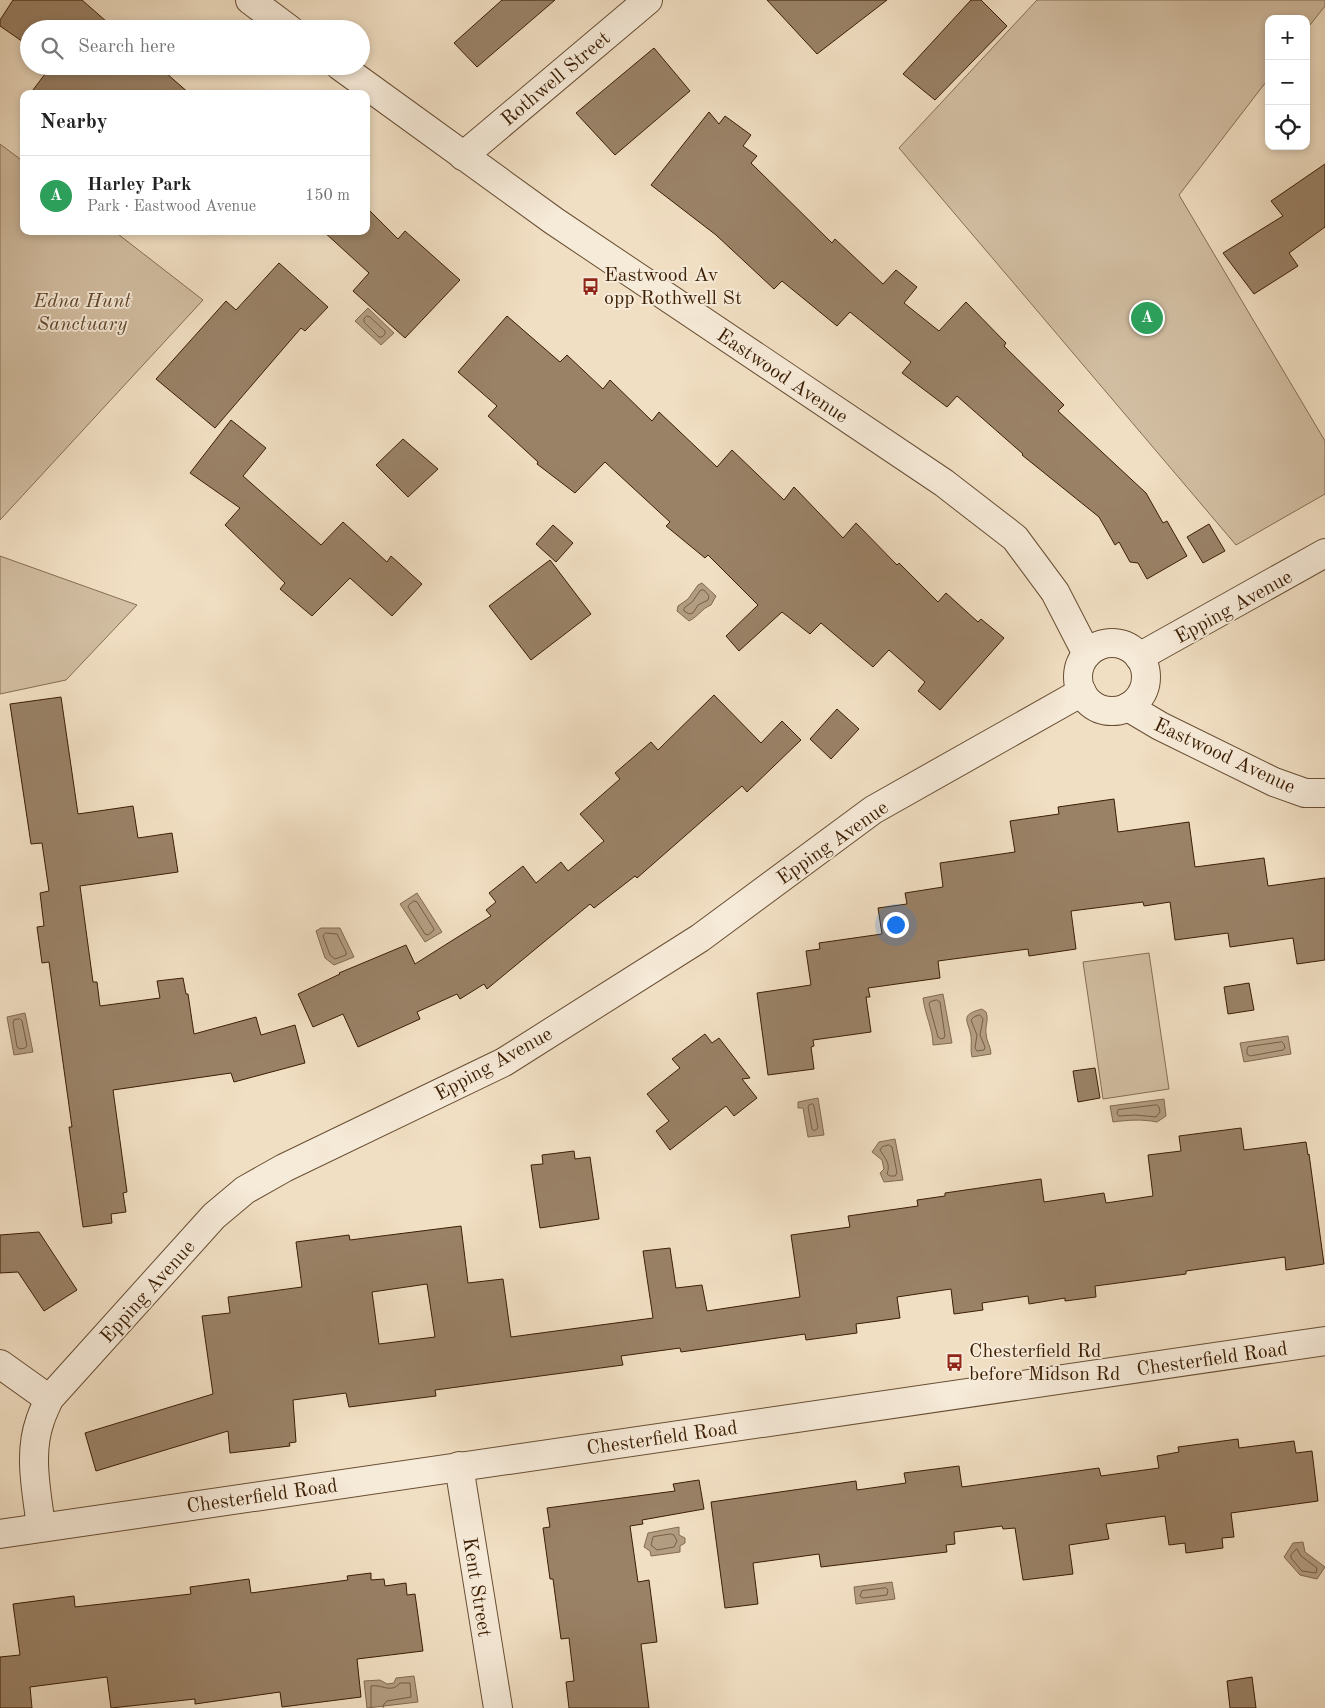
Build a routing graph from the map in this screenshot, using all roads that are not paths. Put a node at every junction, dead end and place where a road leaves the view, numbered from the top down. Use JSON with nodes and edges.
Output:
{"nodes":[{"id":1,"x":250,"y":0,"type":"edge"},
{"id":2,"x":648,"y":0,"type":"edge"},
{"id":3,"x":277,"y":20,"type":"edge"},
{"id":4,"x":352,"y":75,"type":"edge"},
{"id":5,"x":463,"y":156,"type":"junction"},
{"id":6,"x":1325,"y":554,"type":"edge"},
{"id":7,"x":1087,"y":654,"type":"junction"},
{"id":8,"x":1139,"y":656,"type":"junction"},
{"id":9,"x":1082,"y":692,"type":"junction"},
{"id":10,"x":1128,"y":707,"type":"junction"},
{"id":11,"x":1325,"y":793,"type":"edge"},
{"id":12,"x":1325,"y":1341,"type":"edge"},
{"id":13,"x":0,"y":1364,"type":"edge"},
{"id":14,"x":49,"y":1399,"type":"junction"},
{"id":15,"x":459,"y":1466,"type":"junction"},
{"id":16,"x":41,"y":1527,"type":"junction"},
{"id":17,"x":0,"y":1534,"type":"edge"},
{"id":18,"x":498,"y":1708,"type":"edge"}],
"edges":[{"from":1,"to":3,"type":"street"},
{"from":2,"to":5,"type":"street","name":"Rothwell Street"},
{"from":4,"to":5,"type":"street","name":"Eastwood Avenue"},
{"from":5,"to":7,"type":"street","name":"Eastwood Avenue"},
{"from":6,"to":8,"type":"street","name":"Epping Avenue"},
{"from":7,"to":8,"type":"street"},
{"from":7,"to":9,"type":"street"},
{"from":8,"to":10,"type":"street"},
{"from":9,"to":10,"type":"street"},
{"from":9,"to":14,"type":"street","name":"Epping Avenue"},
{"from":10,"to":11,"type":"street","name":"Eastwood Avenue"},
{"from":12,"to":15,"type":"street","name":"Chesterfield Road"},
{"from":13,"to":14,"type":"street"},
{"from":14,"to":16,"type":"street","name":"Epping Avenue"},
{"from":15,"to":16,"type":"street","name":"Chesterfield Road"},
{"from":15,"to":18,"type":"street","name":"Kent Street"},
{"from":16,"to":17,"type":"street","name":"Chesterfield Road"}]}
